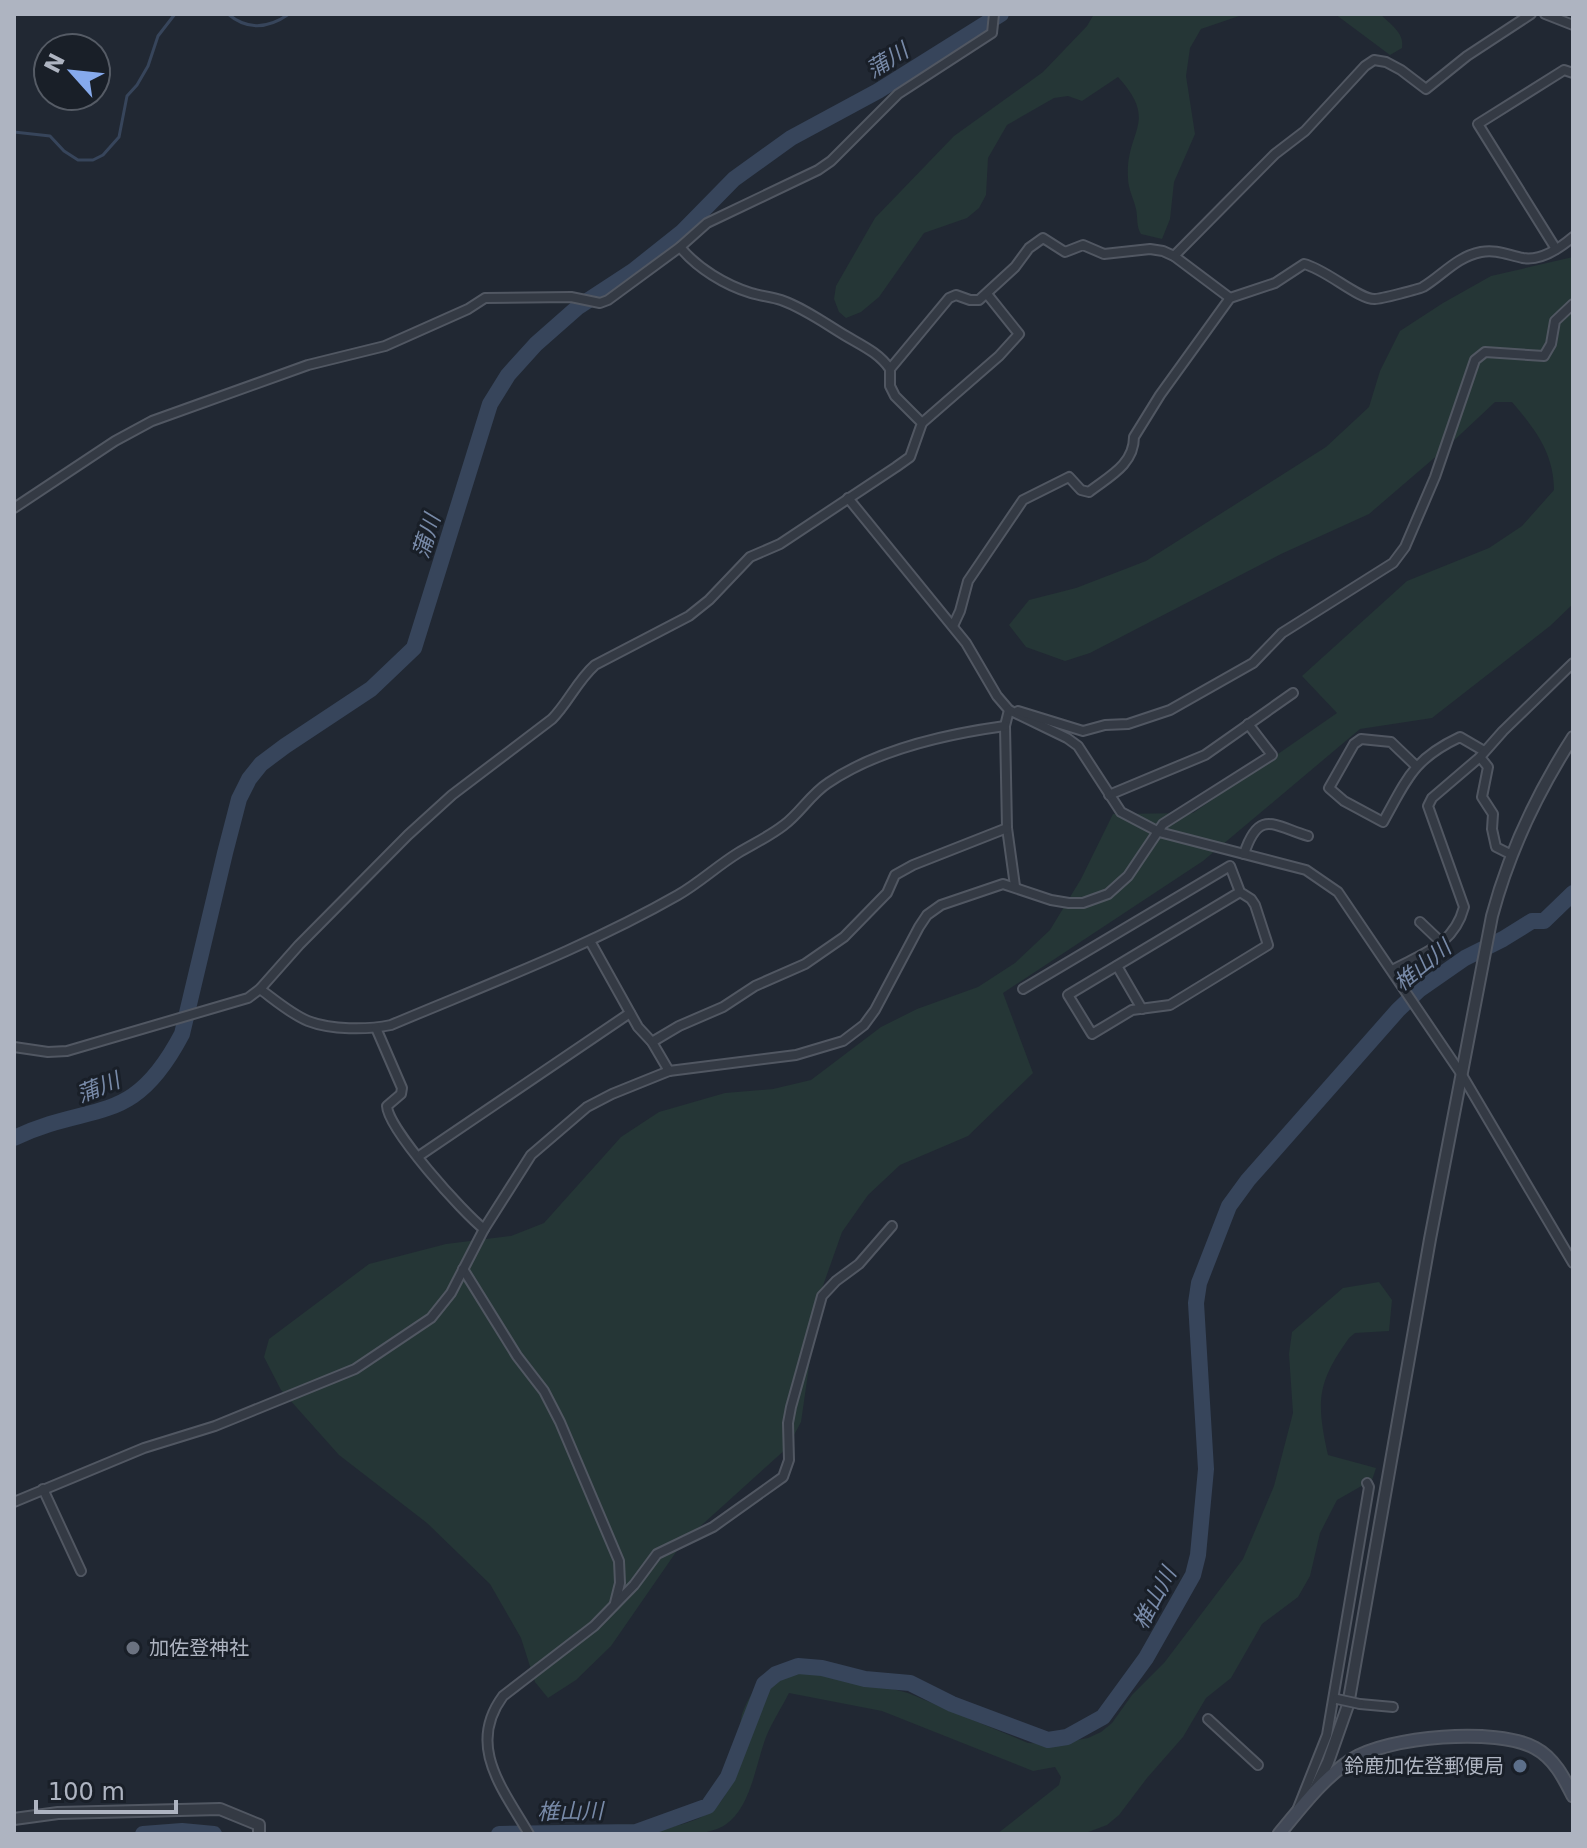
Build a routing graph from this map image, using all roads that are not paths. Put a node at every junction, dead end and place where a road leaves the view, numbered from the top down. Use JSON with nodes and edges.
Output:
{"nodes":[{"id":1,"x":994,"y":14,"type":"edge"},
{"id":2,"x":1531,"y":14,"type":"edge"},
{"id":3,"x":1545,"y":14,"type":"edge"},
{"id":4,"x":1573,"y":25,"type":"edge"},
{"id":5,"x":1573,"y":73,"type":"edge"},
{"id":6,"x":1573,"y":237,"type":"edge"},
{"id":7,"x":680,"y":247,"type":"junction"},
{"id":8,"x":1556,"y":249,"type":"junction"},
{"id":9,"x":1174,"y":256,"type":"junction"},
{"id":10,"x":987,"y":294,"type":"junction"},
{"id":11,"x":1230,"y":298,"type":"junction"},
{"id":12,"x":1573,"y":304,"type":"edge"},
{"id":13,"x":890,"y":369,"type":"junction"},
{"id":14,"x":922,"y":423,"type":"junction"},
{"id":15,"x":848,"y":498,"type":"junction"},
{"id":16,"x":14,"y":508,"type":"edge"},
{"id":17,"x":953,"y":626,"type":"junction"},
{"id":18,"x":1573,"y":663,"type":"edge"},
{"id":19,"x":1293,"y":693,"type":"dead end"},
{"id":20,"x":1009,"y":710,"type":"junction"},
{"id":21,"x":1248,"y":724,"type":"junction"},
{"id":22,"x":1005,"y":726,"type":"junction"},
{"id":23,"x":1573,"y":737,"type":"edge"},
{"id":24,"x":1482,"y":754,"type":"junction"},
{"id":25,"x":1415,"y":765,"type":"junction"},
{"id":26,"x":1109,"y":795,"type":"junction"},
{"id":27,"x":1007,"y":828,"type":"junction"},
{"id":28,"x":1159,"y":832,"type":"junction"},
{"id":29,"x":1308,"y":836,"type":"dead end"},
{"id":30,"x":1239,"y":852,"type":"junction"},
{"id":31,"x":1512,"y":855,"type":"junction"},
{"id":32,"x":1230,"y":866,"type":"junction"},
{"id":33,"x":1015,"y":886,"type":"junction"},
{"id":34,"x":1240,"y":892,"type":"junction"},
{"id":35,"x":1420,"y":922,"type":"dead end"},
{"id":36,"x":590,"y":941,"type":"junction"},
{"id":37,"x":1442,"y":943,"type":"junction"},
{"id":38,"x":1117,"y":966,"type":"junction"},
{"id":39,"x":1394,"y":973,"type":"junction"},
{"id":40,"x":260,"y":989,"type":"junction"},
{"id":41,"x":1023,"y":989,"type":"dead end"},
{"id":42,"x":1142,"y":1009,"type":"junction"},
{"id":43,"x":630,"y":1013,"type":"junction"},
{"id":44,"x":376,"y":1028,"type":"junction"},
{"id":45,"x":652,"y":1042,"type":"junction"},
{"id":46,"x":14,"y":1047,"type":"edge"},
{"id":47,"x":669,"y":1071,"type":"junction"},
{"id":48,"x":1462,"y":1075,"type":"junction"},
{"id":49,"x":419,"y":1156,"type":"junction"},
{"id":50,"x":892,"y":1226,"type":"dead end"},
{"id":51,"x":484,"y":1229,"type":"junction"},
{"id":52,"x":1573,"y":1263,"type":"edge"},
{"id":53,"x":463,"y":1269,"type":"junction"},
{"id":54,"x":1367,"y":1483,"type":"dead end"},
{"id":55,"x":43,"y":1489,"type":"junction"},
{"id":56,"x":14,"y":1502,"type":"edge"},
{"id":57,"x":81,"y":1571,"type":"dead end"},
{"id":58,"x":614,"y":1605,"type":"junction"},
{"id":59,"x":1334,"y":1700,"type":"junction"},
{"id":60,"x":1393,"y":1707,"type":"dead end"},
{"id":61,"x":1208,"y":1719,"type":"dead end"},
{"id":62,"x":1258,"y":1765,"type":"dead end"},
{"id":63,"x":1312,"y":1795,"type":"junction"},
{"id":64,"x":1573,"y":1796,"type":"edge"},
{"id":65,"x":1295,"y":1814,"type":"junction"},
{"id":66,"x":14,"y":1819,"type":"edge"},
{"id":67,"x":259,"y":1830,"type":"edge"},
{"id":68,"x":529,"y":1834,"type":"edge"},
{"id":69,"x":1279,"y":1834,"type":"edge"}],
"edges":[{"from":1,"to":7,"type":"street"},
{"from":2,"to":9,"type":"street"},
{"from":3,"to":4,"type":"street"},
{"from":5,"to":8,"type":"street"},
{"from":6,"to":8,"type":"street"},
{"from":7,"to":13,"type":"street"},
{"from":7,"to":16,"type":"street"},
{"from":8,"to":11,"type":"street"},
{"from":9,"to":10,"type":"street"},
{"from":9,"to":11,"type":"street"},
{"from":10,"to":13,"type":"street"},
{"from":10,"to":14,"type":"street"},
{"from":11,"to":17,"type":"street"},
{"from":12,"to":20,"type":"street"},
{"from":13,"to":14,"type":"street"},
{"from":14,"to":15,"type":"street"},
{"from":15,"to":17,"type":"street"},
{"from":15,"to":40,"type":"street"},
{"from":17,"to":20,"type":"street"},
{"from":18,"to":24,"type":"street"},
{"from":19,"to":21,"type":"street"},
{"from":20,"to":22,"type":"street"},
{"from":20,"to":26,"type":"street"},
{"from":21,"to":26,"type":"street"},
{"from":21,"to":28,"type":"street"},
{"from":22,"to":27,"type":"street"},
{"from":22,"to":36,"type":"street"},
{"from":23,"to":31,"type":"street"},
{"from":24,"to":25,"type":"street"},
{"from":24,"to":31,"type":"street"},
{"from":24,"to":37,"type":"street"},
{"from":25,"to":25,"type":"street"},
{"from":26,"to":28,"type":"street"},
{"from":27,"to":33,"type":"street"},
{"from":27,"to":45,"type":"street"},
{"from":28,"to":30,"type":"street"},
{"from":28,"to":33,"type":"street"},
{"from":29,"to":30,"type":"street"},
{"from":30,"to":32,"type":"street"},
{"from":30,"to":39,"type":"street"},
{"from":31,"to":48,"type":"street"},
{"from":32,"to":34,"type":"street"},
{"from":32,"to":41,"type":"street"},
{"from":33,"to":47,"type":"street"},
{"from":34,"to":38,"type":"street"},
{"from":34,"to":42,"type":"street"},
{"from":35,"to":37,"type":"street"},
{"from":36,"to":43,"type":"street"},
{"from":36,"to":44,"type":"street"},
{"from":37,"to":39,"type":"street"},
{"from":38,"to":42,"type":"street"},
{"from":38,"to":42,"type":"street"},
{"from":39,"to":48,"type":"street"},
{"from":40,"to":44,"type":"street"},
{"from":40,"to":46,"type":"street"},
{"from":43,"to":45,"type":"street"},
{"from":43,"to":49,"type":"street"},
{"from":44,"to":49,"type":"street"},
{"from":45,"to":47,"type":"street"},
{"from":47,"to":51,"type":"street"},
{"from":48,"to":52,"type":"street"},
{"from":48,"to":63,"type":"street"},
{"from":49,"to":51,"type":"street"},
{"from":50,"to":58,"type":"street"},
{"from":51,"to":53,"type":"street"},
{"from":53,"to":55,"type":"street"},
{"from":53,"to":58,"type":"street"},
{"from":54,"to":59,"type":"street"},
{"from":55,"to":56,"type":"street"},
{"from":55,"to":57,"type":"street"},
{"from":58,"to":68,"type":"street"},
{"from":59,"to":60,"type":"street","bridge":true},
{"from":59,"to":65,"type":"street"},
{"from":61,"to":62,"type":"street"},
{"from":63,"to":64,"type":"main road"},
{"from":63,"to":65,"type":"main road"},
{"from":65,"to":69,"type":"main road"},
{"from":66,"to":67,"type":"street"}]}
